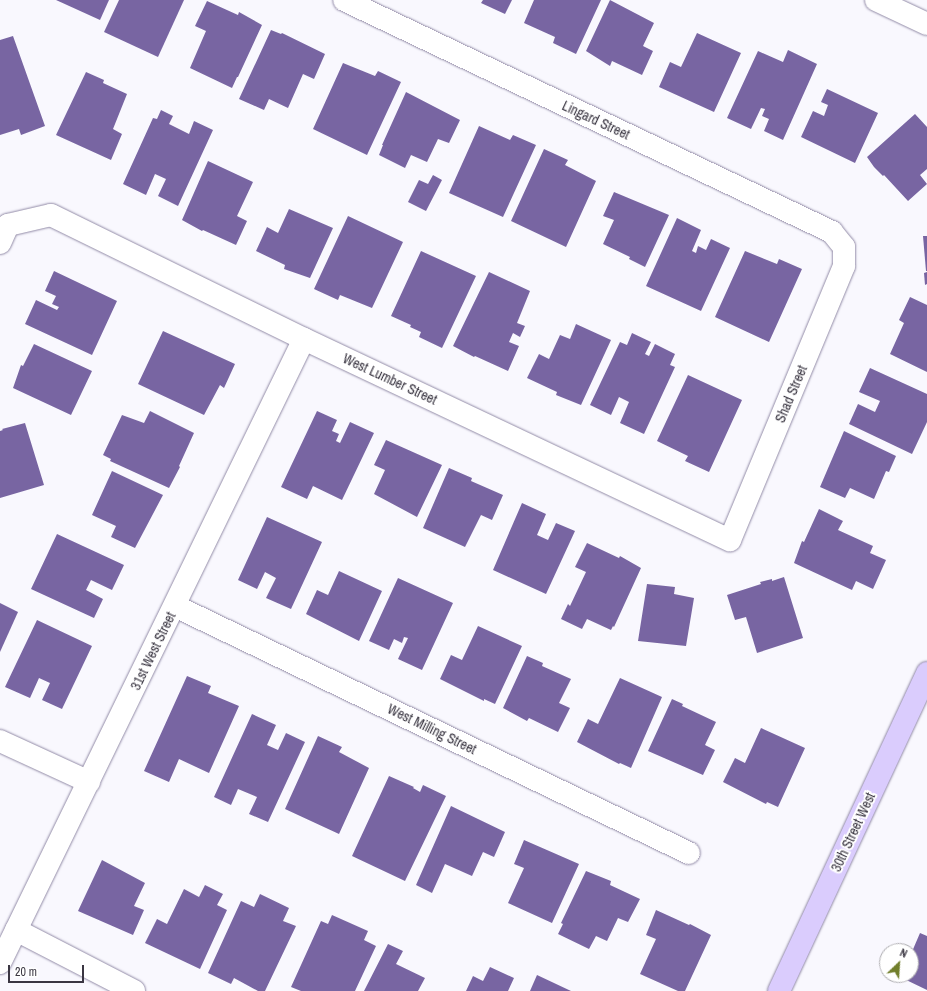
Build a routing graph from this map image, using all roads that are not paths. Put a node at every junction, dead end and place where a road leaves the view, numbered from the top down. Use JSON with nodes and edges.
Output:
{"nodes":[{"id":1,"x":344,"y":0,"type":"edge"},
{"id":2,"x":876,"y":0,"type":"edge"},
{"id":3,"x":374,"y":6,"type":"edge"},
{"id":4,"x":927,"y":24,"type":"edge"},
{"id":5,"x":0,"y":242,"type":"edge"},
{"id":6,"x":844,"y":247,"type":"joint"},
{"id":7,"x":304,"y":339,"type":"junction"},
{"id":8,"x":730,"y":540,"type":"joint"},
{"id":9,"x":175,"y":606,"type":"junction"},
{"id":10,"x":927,"y":673,"type":"edge"},
{"id":11,"x":0,"y":741,"type":"edge"},
{"id":12,"x":89,"y":782,"type":"junction"},
{"id":13,"x":689,"y":853,"type":"dead end"},
{"id":14,"x":16,"y":930,"type":"junction"},
{"id":15,"x":0,"y":963,"type":"edge"},
{"id":16,"x":134,"y":991,"type":"edge"},
{"id":17,"x":779,"y":991,"type":"edge"}],
"edges":[{"from":1,"to":3,"type":"street","name":"Lingard Street"},
{"from":2,"to":4,"type":"street"},
{"from":3,"to":6,"type":"street","name":"Lingard Street"},
{"from":5,"to":7,"type":"street","name":"West Lumber Street"},
{"from":6,"to":8,"type":"street","name":"Shad Street"},
{"from":7,"to":8,"type":"street","name":"West Lumber Street"},
{"from":7,"to":9,"type":"street","name":"31st West Street"},
{"from":9,"to":12,"type":"street","name":"31st West Street"},
{"from":9,"to":13,"type":"street","name":"West Milling Street"},
{"from":10,"to":17,"type":"main road","name":"30th Street West"},
{"from":11,"to":12,"type":"street"},
{"from":12,"to":14,"type":"street","name":"31st West Street"},
{"from":14,"to":15,"type":"street","name":"31st West Street"},
{"from":14,"to":16,"type":"street"}]}
